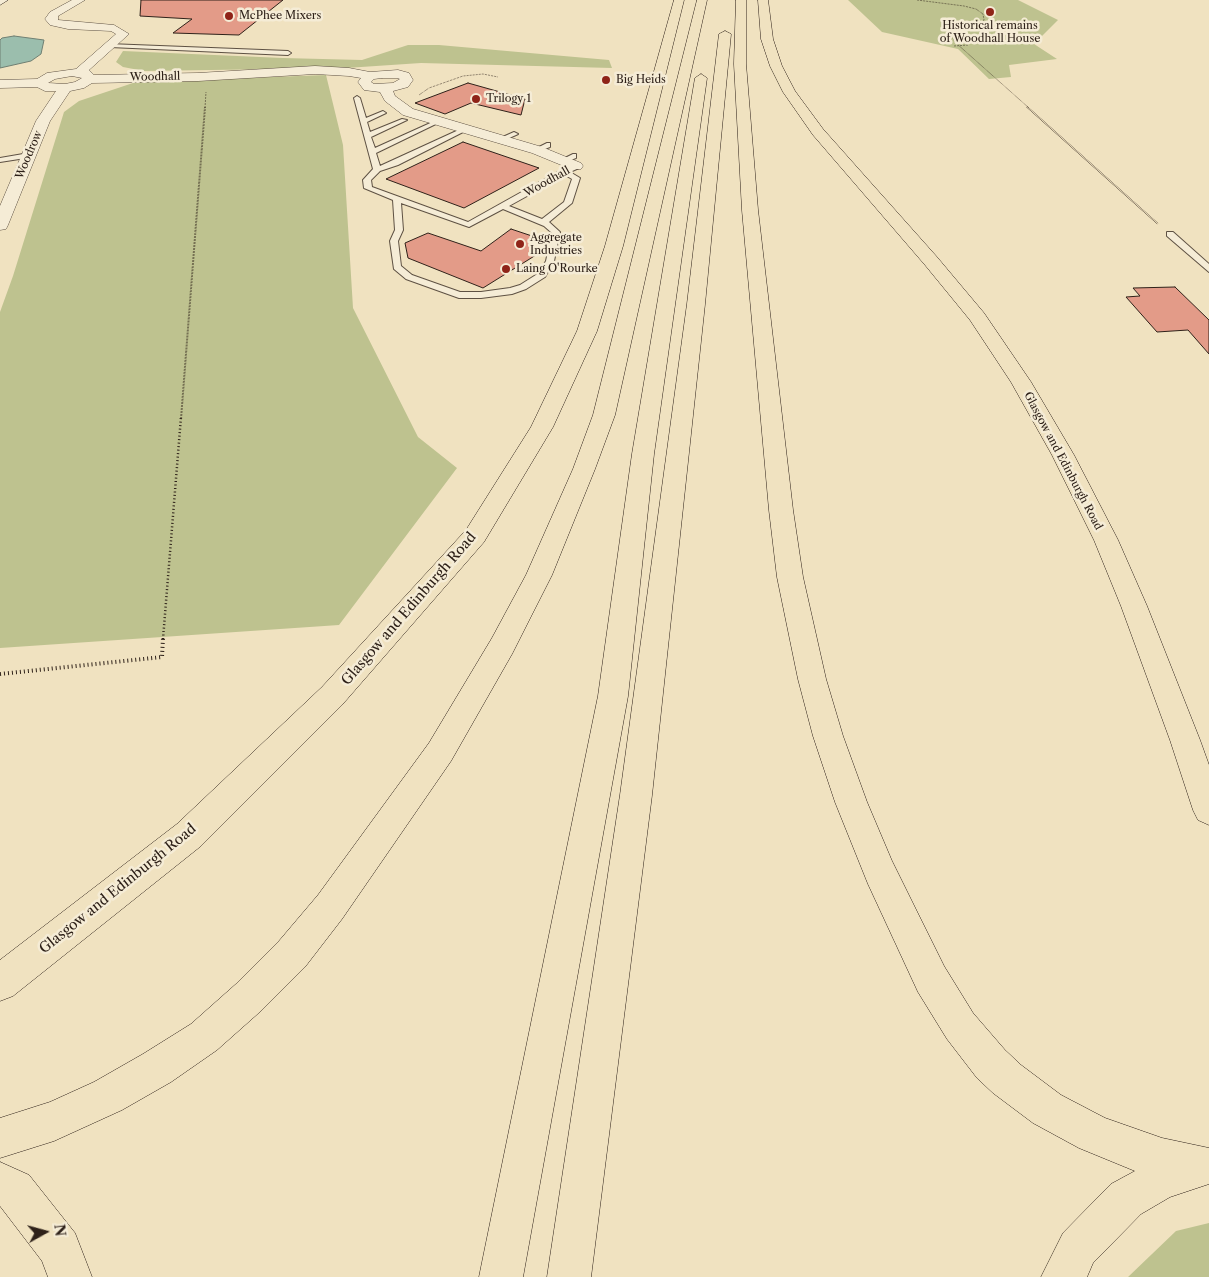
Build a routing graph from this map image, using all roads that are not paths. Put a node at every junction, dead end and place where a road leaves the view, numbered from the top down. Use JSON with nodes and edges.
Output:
{"nodes":[{"id":1,"x":3,"y":0,"type":"edge"},
{"id":2,"x":80,"y":0,"type":"edge"},
{"id":3,"x":679,"y":0,"type":"edge"},
{"id":4,"x":702,"y":0,"type":"edge"},
{"id":5,"x":712,"y":0,"type":"edge"},
{"id":6,"x":729,"y":0,"type":"edge"},
{"id":7,"x":741,"y":0,"type":"edge"},
{"id":8,"x":763,"y":0,"type":"edge"},
{"id":9,"x":0,"y":2,"type":"edge"},
{"id":10,"x":110,"y":46,"type":"junction"},
{"id":11,"x":288,"y":53,"type":"dead end"},
{"id":12,"x":84,"y":75,"type":"junction"},
{"id":13,"x":370,"y":76,"type":"junction"},
{"id":14,"x":40,"y":83,"type":"junction"},
{"id":15,"x":0,"y":84,"type":"edge"},
{"id":16,"x":65,"y":88,"type":"junction"},
{"id":17,"x":385,"y":89,"type":"junction"},
{"id":18,"x":357,"y":98,"type":"dead end"},
{"id":19,"x":383,"y":113,"type":"dead end"},
{"id":20,"x":403,"y":114,"type":"junction"},
{"id":21,"x":364,"y":121,"type":"junction"},
{"id":22,"x":451,"y":123,"type":"junction"},
{"id":23,"x":514,"y":134,"type":"dead end"},
{"id":24,"x":368,"y":136,"type":"junction"},
{"id":25,"x":500,"y":140,"type":"junction"},
{"id":26,"x":691,"y":149,"type":"junction"},
{"id":27,"x":372,"y":152,"type":"junction"},
{"id":28,"x":29,"y":155,"type":"junction"},
{"id":29,"x":0,"y":160,"type":"edge"},
{"id":30,"x":569,"y":164,"type":"junction"},
{"id":31,"x":376,"y":169,"type":"junction"},
{"id":32,"x":397,"y":199,"type":"junction"},
{"id":33,"x":502,"y":206,"type":"junction"},
{"id":34,"x":542,"y":222,"type":"junction"},
{"id":35,"x":0,"y":225,"type":"edge"},
{"id":36,"x":1170,"y":234,"type":"road end"},
{"id":37,"x":1209,"y":269,"type":"edge"},
{"id":38,"x":611,"y":386,"type":"junction"},
{"id":39,"x":1209,"y":810,"type":"edge"},
{"id":40,"x":0,"y":983,"type":"edge"},
{"id":41,"x":0,"y":1138,"type":"edge"},
{"id":42,"x":1206,"y":1166,"type":"edge"},
{"id":43,"x":0,"y":1183,"type":"edge"},
{"id":44,"x":70,"y":1277,"type":"edge"},
{"id":45,"x":501,"y":1277,"type":"edge"},
{"id":46,"x":569,"y":1277,"type":"edge"},
{"id":47,"x":1063,"y":1277,"type":"edge"}],
"edges":[{"from":1,"to":9,"type":"street"},
{"from":2,"to":10,"type":"street"},
{"from":3,"to":40,"type":"highway","name":"Glasgow and Edinburgh Road"},
{"from":4,"to":38,"type":"highway"},
{"from":5,"to":26,"type":"highway"},
{"from":6,"to":46,"type":"highway"},
{"from":7,"to":42,"type":"highway"},
{"from":8,"to":39,"type":"highway","name":"Glasgow and Edinburgh Road"},
{"from":10,"to":11,"type":"lane"},
{"from":10,"to":12,"type":"street"},
{"from":12,"to":13,"type":"street","name":"Woodhall"},
{"from":12,"to":14,"type":"street","name":"Woodhall"},
{"from":12,"to":16,"type":"street","name":"Woodhall"},
{"from":13,"to":17,"type":"street","name":"Woodhall"},
{"from":13,"to":17,"type":"street","name":"Woodhall"},
{"from":14,"to":15,"type":"street","name":"Woodhall"},
{"from":14,"to":16,"type":"street","name":"Woodhall"},
{"from":16,"to":28,"type":"street","name":"Woodrow"},
{"from":17,"to":20,"type":"street","name":"Woodhall"},
{"from":18,"to":21,"type":"lane"},
{"from":19,"to":21,"type":"lane"},
{"from":20,"to":22,"type":"street","name":"Woodhall"},
{"from":20,"to":24,"type":"lane"},
{"from":21,"to":24,"type":"lane"},
{"from":22,"to":25,"type":"street","name":"Woodhall"},
{"from":22,"to":27,"type":"lane"},
{"from":22,"to":31,"type":"lane"},
{"from":23,"to":25,"type":"lane"},
{"from":24,"to":27,"type":"lane"},
{"from":25,"to":30,"type":"street","name":"Woodhall"},
{"from":26,"to":38,"type":"highway"},
{"from":26,"to":45,"type":"highway"},
{"from":27,"to":31,"type":"lane"},
{"from":28,"to":29,"type":"lane"},
{"from":28,"to":35,"type":"street","name":"Woodrow"},
{"from":30,"to":33,"type":"lane","name":"Woodhall"},
{"from":30,"to":34,"type":"lane"},
{"from":31,"to":32,"type":"lane","name":"Woodhall"},
{"from":32,"to":33,"type":"lane","name":"Woodhall"},
{"from":32,"to":34,"type":"lane"},
{"from":33,"to":34,"type":"lane"},
{"from":36,"to":37,"type":"lane"},
{"from":38,"to":41,"type":"highway"},
{"from":42,"to":47,"type":"highway"},
{"from":43,"to":44,"type":"highway"}]}
